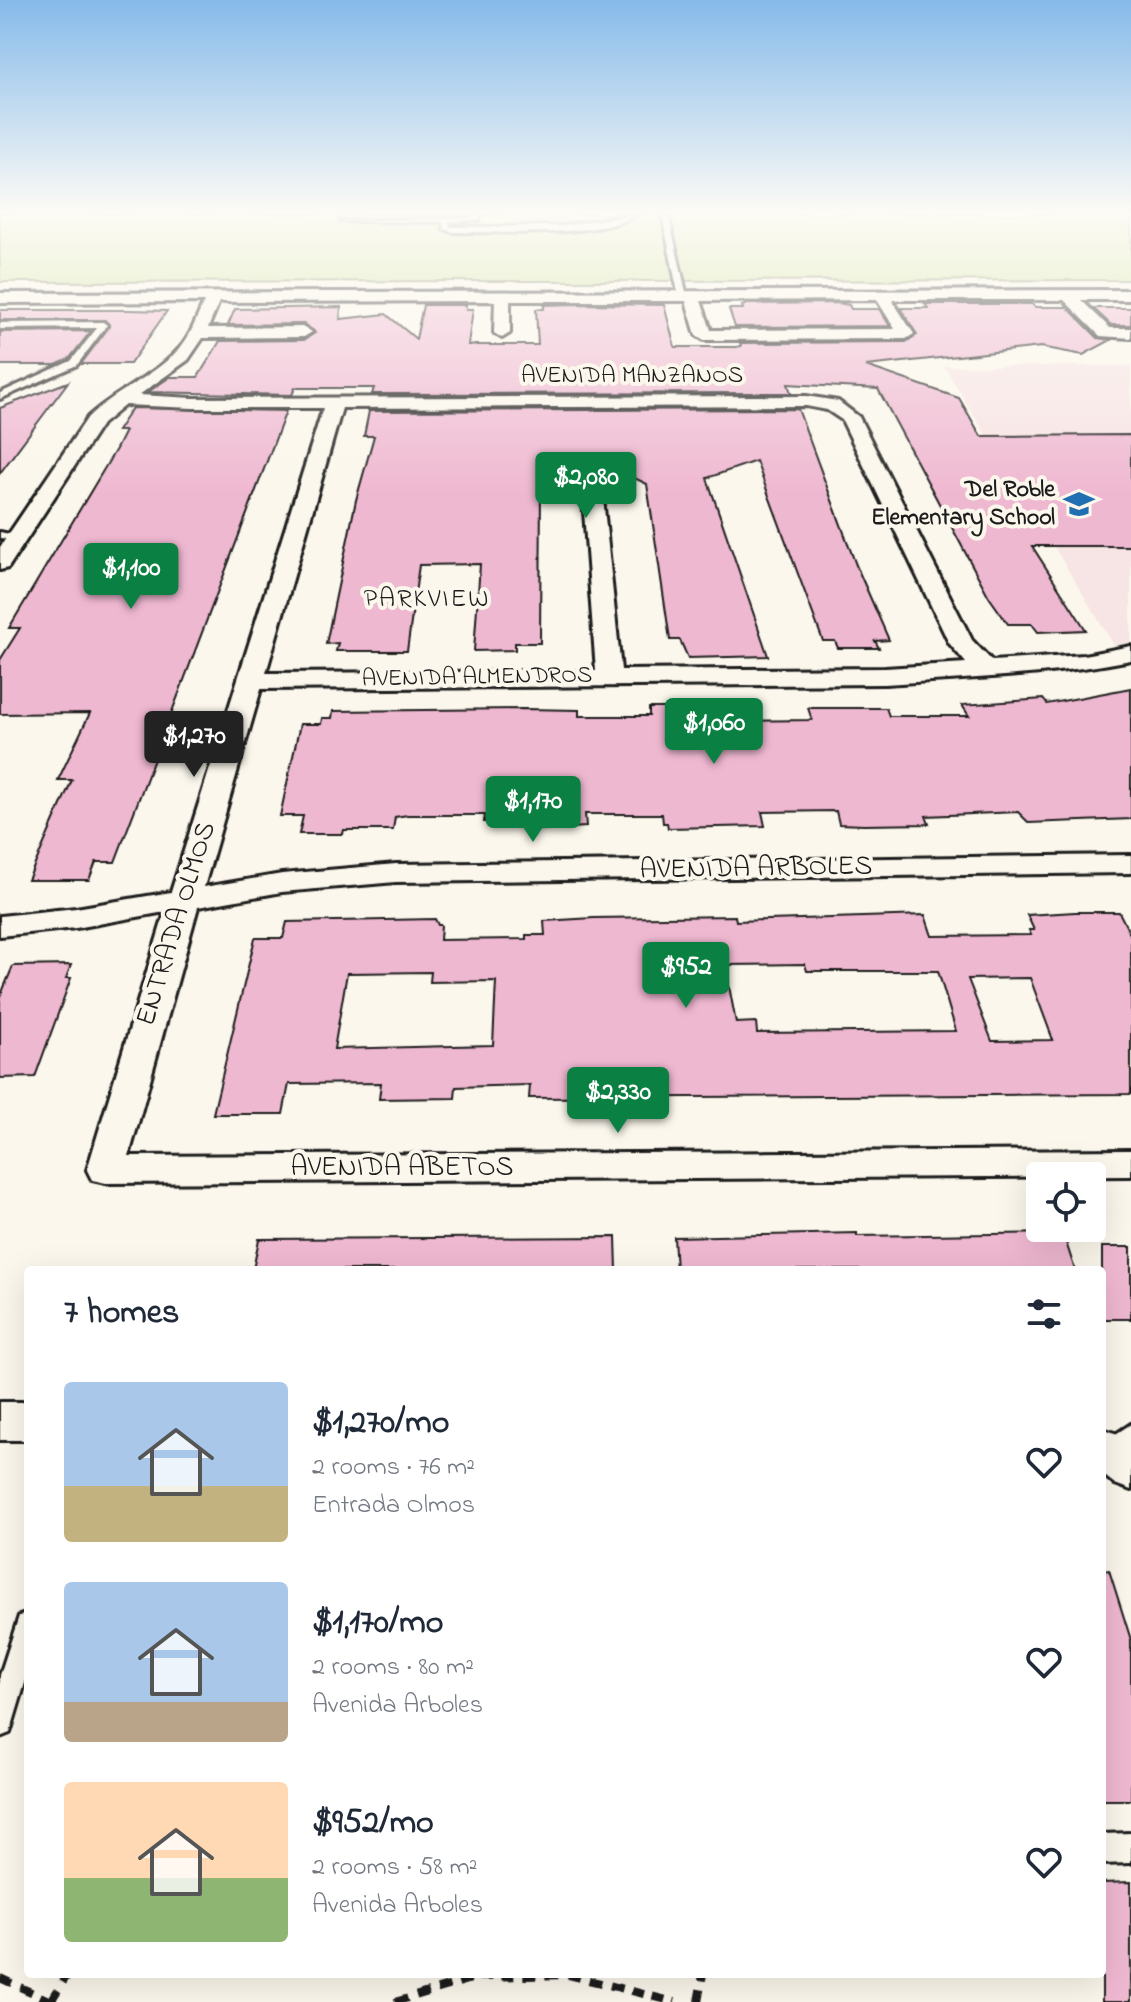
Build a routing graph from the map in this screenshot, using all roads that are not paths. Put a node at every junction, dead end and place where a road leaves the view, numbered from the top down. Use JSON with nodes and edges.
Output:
{"nodes":[{"id":1,"x":209,"y":307,"type":"edge"},
{"id":2,"x":503,"y":307,"type":"edge"},
{"id":3,"x":693,"y":307,"type":"edge"},
{"id":4,"x":889,"y":307,"type":"edge"},
{"id":5,"x":1080,"y":307,"type":"edge"},
{"id":6,"x":0,"y":326,"type":"edge"},
{"id":7,"x":304,"y":332,"type":"dead end"},
{"id":8,"x":198,"y":333,"type":"junction"},
{"id":9,"x":502,"y":333,"type":"dead end"},
{"id":10,"x":1131,"y":333,"type":"edge"},
{"id":11,"x":0,"y":396,"type":"edge"},
{"id":12,"x":121,"y":399,"type":"junction"},
{"id":13,"x":334,"y":403,"type":"junction"},
{"id":14,"x":593,"y":498,"type":"dead end"},
{"id":15,"x":5,"y":538,"type":"edge"},
{"id":16,"x":0,"y":563,"type":"edge"},
{"id":17,"x":1131,"y":653,"type":"edge"},
{"id":18,"x":988,"y":671,"type":"junction"},
{"id":19,"x":609,"y":677,"type":"junction"},
{"id":20,"x":253,"y":681,"type":"junction"},
{"id":21,"x":1131,"y":864,"type":"edge"},
{"id":22,"x":182,"y":900,"type":"junction"},
{"id":23,"x":0,"y":926,"type":"edge"},
{"id":24,"x":1131,"y":1163,"type":"edge"},
{"id":25,"x":106,"y":1170,"type":"joint"},
{"id":26,"x":0,"y":1421,"type":"edge"},
{"id":27,"x":24,"y":1421,"type":"edge"},
{"id":28,"x":24,"y":1639,"type":"edge"},
{"id":29,"x":0,"y":1723,"type":"edge"},
{"id":30,"x":1131,"y":1848,"type":"edge"},
{"id":31,"x":1106,"y":1849,"type":"edge"}],
"edges":[{"from":1,"to":8,"type":"street"},
{"from":2,"to":9,"type":"street"},
{"from":3,"to":4,"type":"street"},
{"from":5,"to":10,"type":"street"},
{"from":6,"to":11,"type":"lane"},
{"from":7,"to":8,"type":"street"},
{"from":8,"to":12,"type":"street"},
{"from":12,"to":13,"type":"street","name":"AVENIDA MANZANOS"},
{"from":12,"to":15,"type":"street"},
{"from":13,"to":18,"type":"street","name":"AVENIDA MANZANOS"},
{"from":13,"to":20,"type":"street","name":"ENTRADA OLMOS"},
{"from":14,"to":19,"type":"street"},
{"from":15,"to":16,"type":"street"},
{"from":17,"to":18,"type":"street","name":"AVENIDA ALMENDROS"},
{"from":18,"to":19,"type":"street","name":"AVENIDA ALMENDROS"},
{"from":19,"to":20,"type":"street","name":"AVENIDA ALMENDROS"},
{"from":20,"to":22,"type":"street","name":"ENTRADA OLMOS"},
{"from":21,"to":22,"type":"street","name":"AVENIDA ARBOLES"},
{"from":22,"to":23,"type":"street","name":"AVENIDA ARBOLES"},
{"from":22,"to":25,"type":"street","name":"ENTRADA OLMOS"},
{"from":24,"to":25,"type":"street","name":"AVENIDA ABETOS"},
{"from":26,"to":27,"type":"street"},
{"from":28,"to":29,"type":"lane"},
{"from":30,"to":31,"type":"lane"}]}
